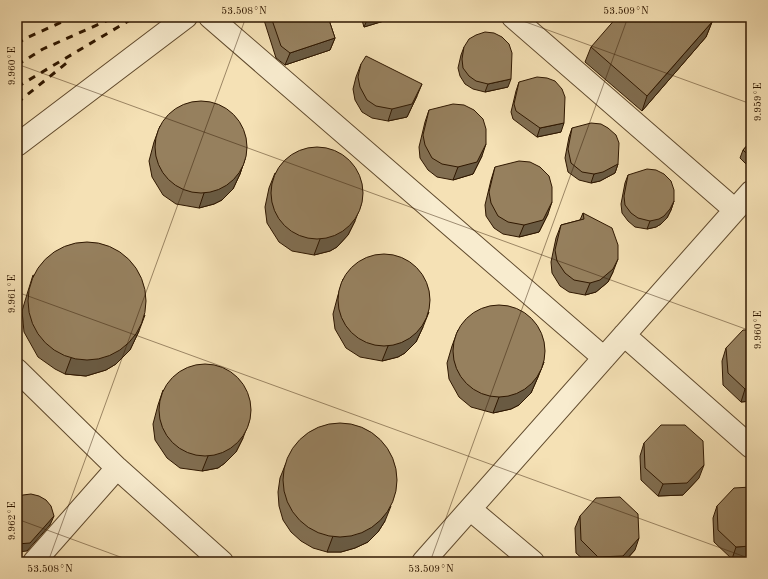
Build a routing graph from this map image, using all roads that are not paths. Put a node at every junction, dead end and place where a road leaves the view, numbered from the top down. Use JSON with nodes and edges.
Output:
{"nodes":[{"id":1,"x":186,"y":17,"type":"edge"},
{"id":2,"x":210,"y":17,"type":"edge"},
{"id":3,"x":513,"y":17,"type":"edge"},
{"id":4,"x":17,"y":145,"type":"edge"},
{"id":5,"x":751,"y":192,"type":"edge"},
{"id":6,"x":735,"y":210,"type":"junction"},
{"id":7,"x":624,"y":335,"type":"junction"},
{"id":8,"x":604,"y":358,"type":"junction"},
{"id":9,"x":17,"y":370,"type":"edge"},
{"id":10,"x":751,"y":447,"type":"edge"},
{"id":11,"x":117,"y":468,"type":"junction"},
{"id":12,"x":470,"y":509,"type":"junction"},
{"id":13,"x":34,"y":562,"type":"edge"},
{"id":14,"x":222,"y":562,"type":"edge"},
{"id":15,"x":423,"y":562,"type":"edge"},
{"id":16,"x":533,"y":562,"type":"edge"}],
"edges":[{"from":1,"to":4,"type":"lane"},
{"from":2,"to":8,"type":"lane"},
{"from":3,"to":6,"type":"lane"},
{"from":5,"to":6,"type":"lane"},
{"from":6,"to":7,"type":"lane"},
{"from":7,"to":8,"type":"lane"},
{"from":7,"to":10,"type":"lane"},
{"from":8,"to":12,"type":"lane"},
{"from":9,"to":11,"type":"lane"},
{"from":11,"to":13,"type":"lane"},
{"from":11,"to":14,"type":"lane"},
{"from":12,"to":15,"type":"lane"},
{"from":12,"to":16,"type":"lane"}]}
